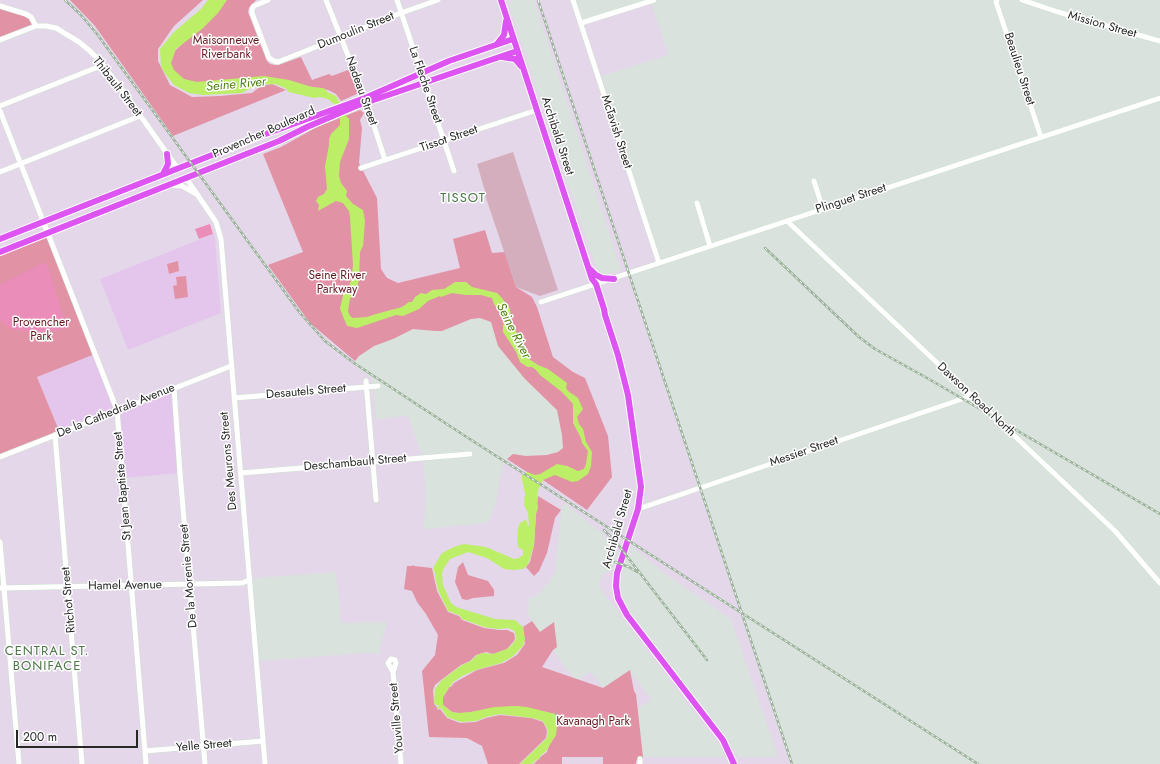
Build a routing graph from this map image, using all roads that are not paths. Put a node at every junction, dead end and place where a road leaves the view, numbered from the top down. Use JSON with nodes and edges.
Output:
{"nodes":[{"id":1,"x":268,"y":0,"type":"edge"},
{"id":2,"x":326,"y":0,"type":"edge"},
{"id":3,"x":397,"y":0,"type":"edge"},
{"id":4,"x":438,"y":0,"type":"edge"},
{"id":5,"x":501,"y":0,"type":"edge"},
{"id":6,"x":573,"y":0,"type":"edge"},
{"id":7,"x":654,"y":0,"type":"edge"},
{"id":8,"x":997,"y":0,"type":"edge"},
{"id":9,"x":1022,"y":0,"type":"edge"},
{"id":10,"x":0,"y":6,"type":"edge"},
{"id":11,"x":401,"y":13,"type":"junction"},
{"id":12,"x":506,"y":16,"type":"junction"},
{"id":13,"x":581,"y":23,"type":"junction"},
{"id":14,"x":36,"y":26,"type":"junction"},
{"id":15,"x":341,"y":38,"type":"junction"},
{"id":16,"x":514,"y":39,"type":"junction"},
{"id":17,"x":0,"y":40,"type":"edge"},
{"id":18,"x":1160,"y":41,"type":"edge"},
{"id":19,"x":495,"y":46,"type":"junction"},
{"id":20,"x":517,"y":51,"type":"junction"},
{"id":21,"x":498,"y":57,"type":"junction"},
{"id":22,"x":103,"y":65,"type":"junction"},
{"id":23,"x":524,"y":70,"type":"junction"},
{"id":24,"x":421,"y":72,"type":"junction"},
{"id":25,"x":424,"y":82,"type":"junction"},
{"id":26,"x":1160,"y":98,"type":"edge"},
{"id":27,"x":365,"y":100,"type":"junction"},
{"id":28,"x":0,"y":106,"type":"edge"},
{"id":29,"x":537,"y":110,"type":"junction"},
{"id":30,"x":0,"y":111,"type":"edge"},
{"id":31,"x":140,"y":116,"type":"junction"},
{"id":32,"x":324,"y":116,"type":"junction"},
{"id":33,"x":300,"y":122,"type":"junction"},
{"id":34,"x":303,"y":129,"type":"junction"},
{"id":35,"x":1041,"y":138,"type":"junction"},
{"id":36,"x":444,"y":141,"type":"junction"},
{"id":37,"x":167,"y":154,"type":"junction"},
{"id":38,"x":385,"y":160,"type":"junction"},
{"id":39,"x":21,"y":164,"type":"junction"},
{"id":40,"x":361,"y":168,"type":"dead end"},
{"id":41,"x":178,"y":169,"type":"junction"},
{"id":42,"x":454,"y":171,"type":"dead end"},
{"id":43,"x":0,"y":172,"type":"edge"},
{"id":44,"x":163,"y":174,"type":"junction"},
{"id":45,"x":186,"y":178,"type":"junction"},
{"id":46,"x":814,"y":181,"type":"dead end"},
{"id":47,"x":168,"y":185,"type":"junction"},
{"id":48,"x":200,"y":197,"type":"junction"},
{"id":49,"x":697,"y":203,"type":"dead end"},
{"id":50,"x":823,"y":209,"type":"junction"},
{"id":51,"x":44,"y":221,"type":"junction"},
{"id":52,"x":787,"y":221,"type":"junction"},
{"id":53,"x":48,"y":232,"type":"junction"},
{"id":54,"x":0,"y":239,"type":"edge"},
{"id":55,"x":710,"y":246,"type":"junction"},
{"id":56,"x":0,"y":252,"type":"edge"},
{"id":57,"x":659,"y":263,"type":"junction"},
{"id":58,"x":589,"y":268,"type":"junction"},
{"id":59,"x":614,"y":279,"type":"junction"},
{"id":60,"x":594,"y":283,"type":"junction"},
{"id":61,"x":541,"y":302,"type":"dead end"},
{"id":62,"x":232,"y":366,"type":"junction"},
{"id":63,"x":366,"y":381,"type":"dead end"},
{"id":64,"x":378,"y":386,"type":"dead end"},
{"id":65,"x":367,"y":387,"type":"junction"},
{"id":66,"x":174,"y":388,"type":"junction"},
{"id":67,"x":971,"y":396,"type":"junction"},
{"id":68,"x":234,"y":398,"type":"junction"},
{"id":69,"x":117,"y":410,"type":"junction"},
{"id":70,"x":55,"y":435,"type":"junction"},
{"id":71,"x":470,"y":454,"type":"dead end"},
{"id":72,"x":0,"y":457,"type":"edge"},
{"id":73,"x":372,"y":461,"type":"junction"},
{"id":74,"x":241,"y":472,"type":"junction"},
{"id":75,"x":376,"y":500,"type":"dead end"},
{"id":76,"x":638,"y":509,"type":"junction"},
{"id":77,"x":0,"y":542,"type":"edge"},
{"id":78,"x":250,"y":580,"type":"junction"},
{"id":79,"x":1160,"y":583,"type":"edge"},
{"id":80,"x":190,"y":584,"type":"junction"},
{"id":81,"x":131,"y":586,"type":"junction"},
{"id":82,"x":68,"y":587,"type":"junction"},
{"id":83,"x":2,"y":588,"type":"edge"},
{"id":84,"x":393,"y":672,"type":"dead end"},
{"id":85,"x":263,"y":741,"type":"junction"},
{"id":86,"x":204,"y":746,"type":"junction"},
{"id":87,"x":145,"y":751,"type":"junction"},
{"id":88,"x":19,"y":764,"type":"edge"},
{"id":89,"x":82,"y":764,"type":"edge"},
{"id":90,"x":146,"y":764,"type":"edge"},
{"id":91,"x":205,"y":764,"type":"edge"},
{"id":92,"x":265,"y":764,"type":"edge"},
{"id":93,"x":401,"y":764,"type":"edge"},
{"id":94,"x":734,"y":764,"type":"edge"}],
"edges":[{"from":1,"to":15,"type":"street","name":"Dumoulin Street"},
{"from":2,"to":15,"type":"street","name":"Nadeau Street"},
{"from":3,"to":11,"type":"street","name":"La Fleche Street"},
{"from":4,"to":11,"type":"street","name":"Dumoulin Street"},
{"from":5,"to":12,"type":"main road","name":"Archibald Street"},
{"from":6,"to":13,"type":"street","name":"McTavish Street"},
{"from":7,"to":13,"type":"street"},
{"from":8,"to":35,"type":"street","name":"Beaulieu Street"},
{"from":9,"to":18,"type":"street","name":"Mission Street"},
{"from":10,"to":14,"type":"street"},
{"from":11,"to":15,"type":"street","name":"Dumoulin Street"},
{"from":11,"to":24,"type":"street","name":"La Fleche Street"},
{"from":12,"to":16,"type":"main road","name":"Archibald Street"},
{"from":12,"to":19,"type":"main road"},
{"from":13,"to":57,"type":"street","name":"McTavish Street"},
{"from":14,"to":17,"type":"street"},
{"from":14,"to":22,"type":"street","name":"Thibault Street"},
{"from":15,"to":27,"type":"street","name":"Nadeau Street"},
{"from":16,"to":19,"type":"main road","name":"Provencher Boulevard"},
{"from":16,"to":20,"type":"main road","name":"Archibald Street"},
{"from":19,"to":24,"type":"main road","name":"Provencher Boulevard"},
{"from":20,"to":21,"type":"main road","name":"Provencher Boulevard"},
{"from":20,"to":23,"type":"main road","name":"Archibald Street"},
{"from":21,"to":23,"type":"main road"},
{"from":21,"to":25,"type":"main road","name":"Provencher Boulevard"},
{"from":22,"to":28,"type":"street"},
{"from":22,"to":31,"type":"street","name":"Thibault Street"},
{"from":23,"to":29,"type":"main road","name":"Archibald Street"},
{"from":24,"to":25,"type":"street","name":"La Fleche Street"},
{"from":24,"to":27,"type":"main road","name":"Provencher Boulevard"},
{"from":25,"to":27,"type":"main road","name":"Provencher Boulevard"},
{"from":25,"to":36,"type":"street","name":"La Fleche Street"},
{"from":26,"to":35,"type":"street","name":"Plinguet Street"},
{"from":27,"to":32,"type":"main road","name":"Provencher Boulevard"},
{"from":27,"to":38,"type":"street","name":"Nadeau Street"},
{"from":29,"to":36,"type":"street","name":"Tissot Street"},
{"from":29,"to":58,"type":"main road","name":"Archibald Street"},
{"from":30,"to":39,"type":"street","name":"St Jean Baptiste Street"},
{"from":31,"to":37,"type":"street","name":"Thibault Street"},
{"from":31,"to":39,"type":"street"},
{"from":32,"to":33,"type":"main road","name":"Provencher Boulevard"},
{"from":32,"to":34,"type":"main road","name":"Provencher Boulevard"},
{"from":33,"to":34,"type":"main road"},
{"from":33,"to":41,"type":"main road","name":"Provencher Boulevard"},
{"from":34,"to":45,"type":"main road","name":"Provencher Boulevard"},
{"from":35,"to":50,"type":"street","name":"Plinguet Street"},
{"from":36,"to":38,"type":"street","name":"Tissot Street"},
{"from":36,"to":42,"type":"street","name":"La Fleche Street"},
{"from":37,"to":41,"type":"street","name":"Thibault Street"},
{"from":37,"to":44,"type":"main road"},
{"from":38,"to":40,"type":"street","name":"Tissot Street"},
{"from":39,"to":43,"type":"street"},
{"from":39,"to":51,"type":"street","name":"St Jean Baptiste Street"},
{"from":41,"to":44,"type":"main road","name":"Provencher Boulevard"},
{"from":41,"to":45,"type":"main road","name":"Des Meurons Street"},
{"from":44,"to":51,"type":"main road","name":"Provencher Boulevard"},
{"from":45,"to":47,"type":"main road","name":"Provencher Boulevard"},
{"from":45,"to":48,"type":"street","name":"Des Meurons Street"},
{"from":46,"to":50,"type":"street"},
{"from":47,"to":48,"type":"street"},
{"from":47,"to":53,"type":"main road","name":"Provencher Boulevard"},
{"from":48,"to":62,"type":"street","name":"Des Meurons Street"},
{"from":49,"to":55,"type":"street"},
{"from":50,"to":52,"type":"street","name":"Plinguet Street"},
{"from":51,"to":53,"type":"street","name":"St Jean Baptiste Street"},
{"from":51,"to":54,"type":"main road","name":"Provencher Boulevard"},
{"from":52,"to":55,"type":"street","name":"Plinguet Street"},
{"from":52,"to":67,"type":"street","name":"Dawson Road North"},
{"from":53,"to":56,"type":"main road","name":"Provencher Boulevard"},
{"from":53,"to":69,"type":"street","name":"St Jean Baptiste Street"},
{"from":55,"to":57,"type":"street","name":"Plinguet Street"},
{"from":57,"to":59,"type":"street","name":"Plinguet Street"},
{"from":58,"to":59,"type":"main road"},
{"from":58,"to":60,"type":"main road","name":"Archibald Street"},
{"from":59,"to":60,"type":"street","name":"Plinguet Street"},
{"from":60,"to":61,"type":"street","name":"Plinguet Street"},
{"from":60,"to":76,"type":"main road","name":"Archibald Street"},
{"from":62,"to":66,"type":"street","name":"De la Cathedrale Avenue"},
{"from":62,"to":68,"type":"street","name":"Des Meurons Street"},
{"from":63,"to":65,"type":"street"},
{"from":64,"to":65,"type":"street","name":"Desautels Street"},
{"from":65,"to":68,"type":"street","name":"Desautels Street"},
{"from":65,"to":73,"type":"street"},
{"from":66,"to":69,"type":"street","name":"De la Cathedrale Avenue"},
{"from":66,"to":80,"type":"street","name":"De la Morenie Street"},
{"from":67,"to":76,"type":"street","name":"Messier Street"},
{"from":67,"to":79,"type":"street","name":"Dawson Road North"},
{"from":68,"to":74,"type":"street","name":"Des Meurons Street"},
{"from":69,"to":70,"type":"street","name":"De la Cathedrale Avenue"},
{"from":69,"to":81,"type":"street","name":"St Jean Baptiste Street"},
{"from":70,"to":72,"type":"street","name":"De la Cathedrale Avenue"},
{"from":70,"to":82,"type":"street","name":"Ritchot Street"},
{"from":71,"to":73,"type":"street","name":"Deschambault Street"},
{"from":73,"to":74,"type":"street","name":"Deschambault Street"},
{"from":73,"to":75,"type":"street"},
{"from":74,"to":78,"type":"street","name":"Des Meurons Street"},
{"from":76,"to":94,"type":"main road","name":"Archibald Street"},
{"from":77,"to":83,"type":"street"},
{"from":78,"to":80,"type":"street","name":"Hamel Avenue"},
{"from":78,"to":85,"type":"street","name":"Des Meurons Street"},
{"from":80,"to":81,"type":"street","name":"Hamel Avenue"},
{"from":80,"to":86,"type":"street","name":"De la Morenie Street"},
{"from":81,"to":82,"type":"street","name":"Hamel Avenue"},
{"from":81,"to":87,"type":"street","name":"St Jean Baptiste Street"},
{"from":82,"to":83,"type":"street","name":"Hamel Avenue"},
{"from":82,"to":89,"type":"street","name":"Ritchot Street"},
{"from":83,"to":88,"type":"street"},
{"from":84,"to":93,"type":"street","name":"Youville Street"},
{"from":85,"to":86,"type":"street","name":"Yelle Street"},
{"from":85,"to":92,"type":"street","name":"Des Meurons Street"},
{"from":86,"to":87,"type":"street","name":"Yelle Street"},
{"from":86,"to":91,"type":"street","name":"De la Morenie Street"},
{"from":87,"to":90,"type":"street","name":"St Jean Baptiste Street"}]}
